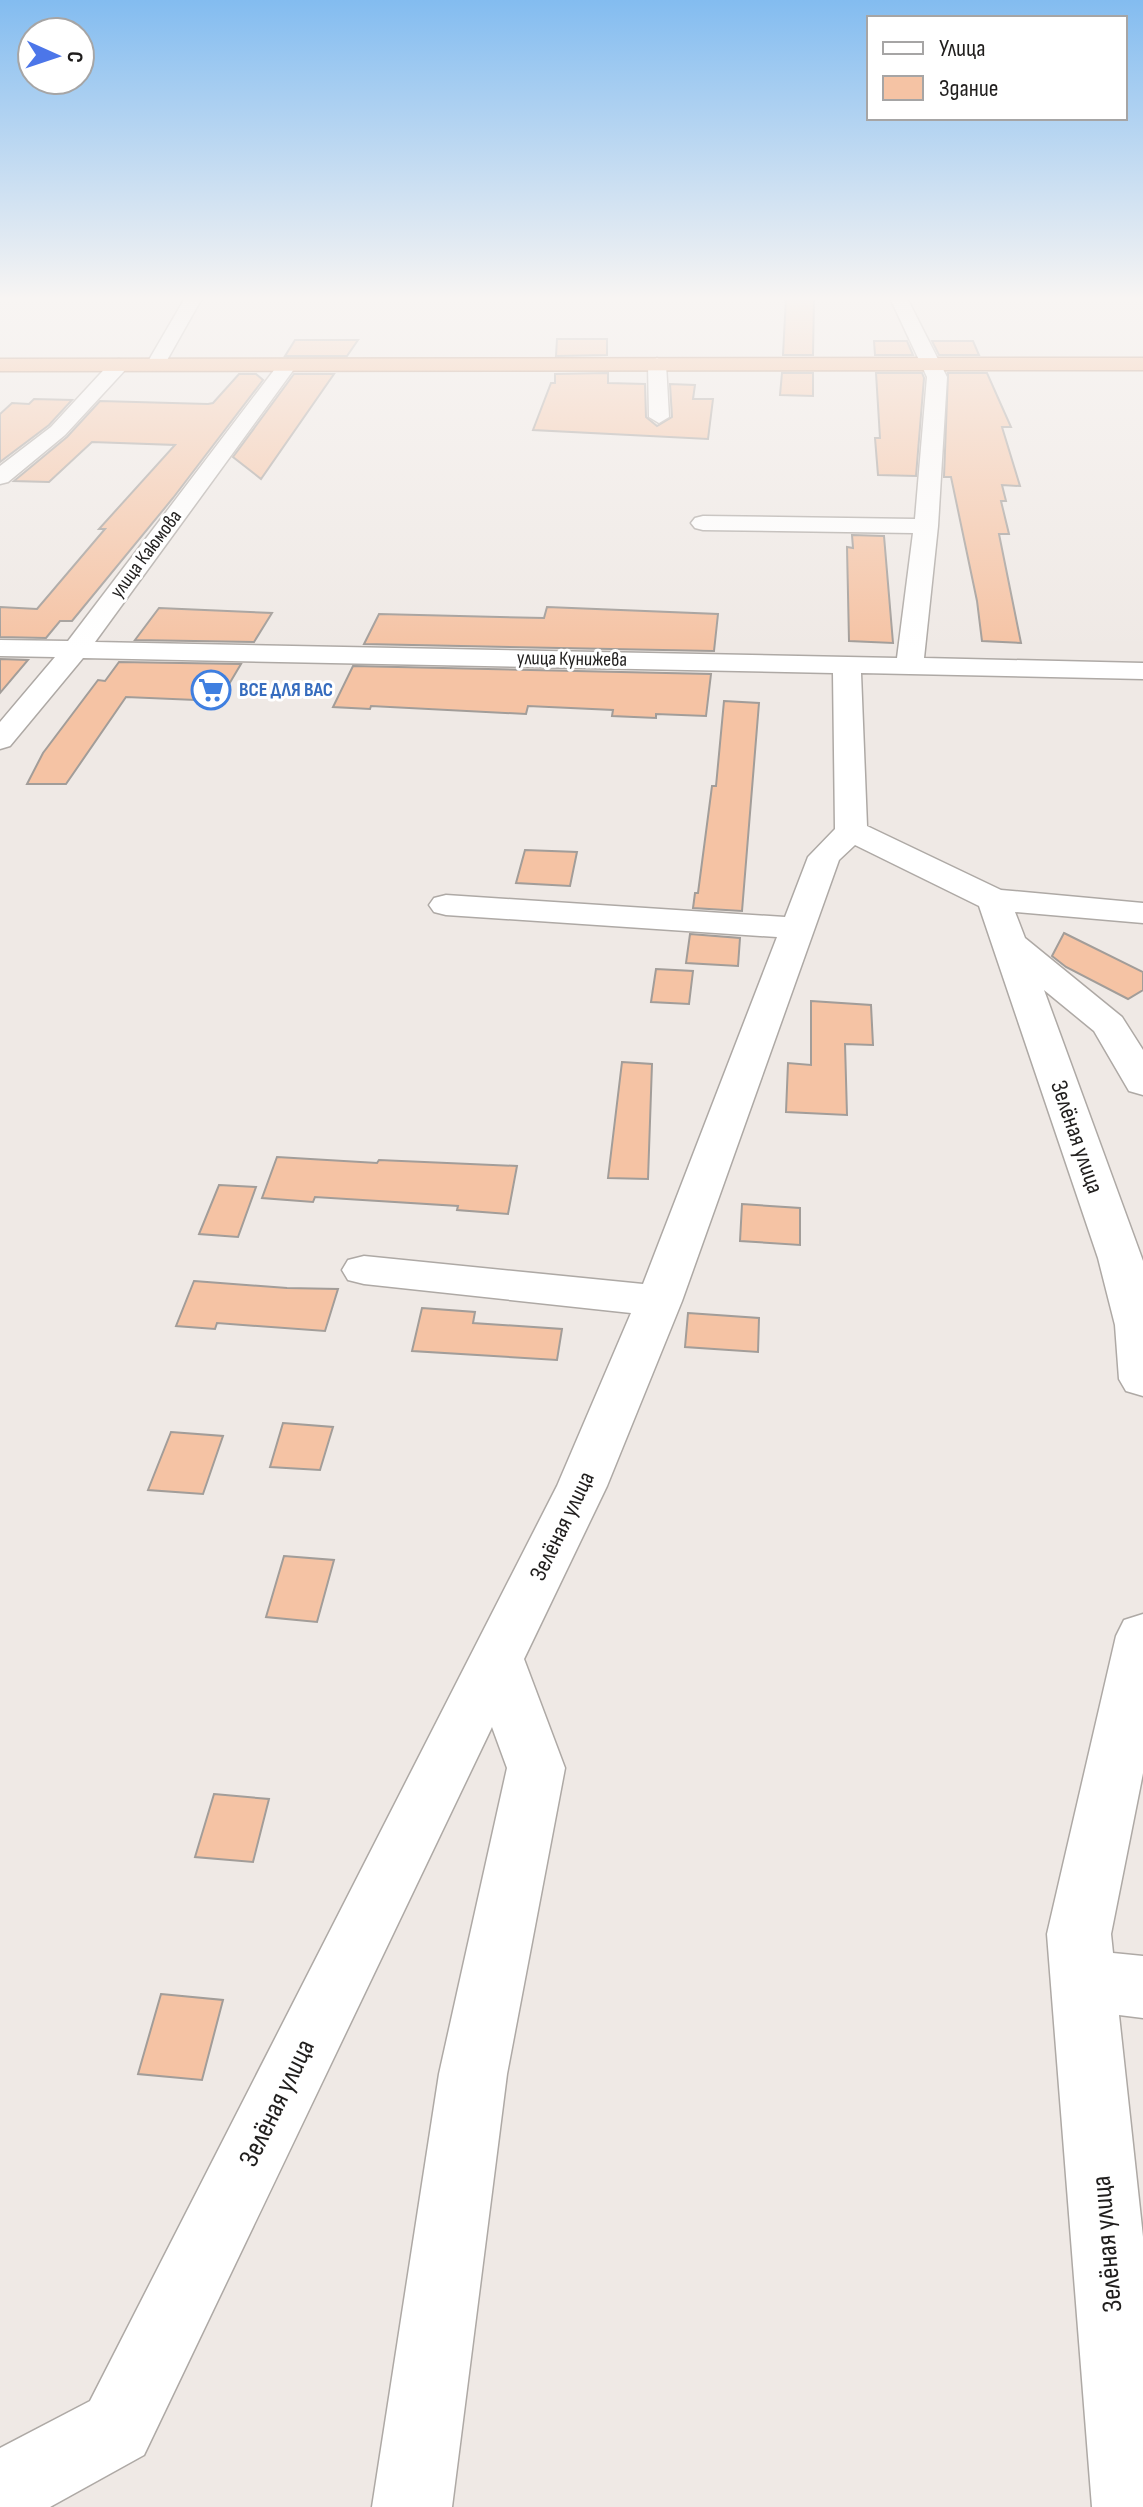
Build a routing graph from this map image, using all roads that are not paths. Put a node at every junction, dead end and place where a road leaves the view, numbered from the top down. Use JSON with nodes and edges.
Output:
{"nodes":[{"id":1,"x":73,"y":415,"type":"edge"},
{"id":2,"x":251,"y":415,"type":"edge"},
{"id":3,"x":934,"y":415,"type":"edge"},
{"id":4,"x":0,"y":477,"type":"edge"},
{"id":5,"x":703,"y":523,"type":"dead end"},
{"id":6,"x":926,"y":526,"type":"junction"},
{"id":7,"x":0,"y":648,"type":"edge"},
{"id":8,"x":75,"y":650,"type":"junction"},
{"id":9,"x":847,"y":664,"type":"junction"},
{"id":10,"x":910,"y":665,"type":"junction"},
{"id":11,"x":1143,"y":671,"type":"edge"},
{"id":12,"x":0,"y":740,"type":"edge"},
{"id":13,"x":851,"y":831,"type":"junction"},
{"id":14,"x":994,"y":900,"type":"junction"},
{"id":15,"x":446,"y":905,"type":"dead end"},
{"id":16,"x":1143,"y":913,"type":"edge"},
{"id":17,"x":798,"y":928,"type":"junction"},
{"id":18,"x":1009,"y":943,"type":"junction"},
{"id":19,"x":1143,"y":1083,"type":"edge"},
{"id":20,"x":364,"y":1270,"type":"dead end"},
{"id":21,"x":659,"y":1301,"type":"junction"},
{"id":22,"x":1143,"y":1379,"type":"edge"},
{"id":23,"x":1143,"y":1636,"type":"edge"},
{"id":24,"x":497,"y":1660,"type":"junction"},
{"id":25,"x":1113,"y":1984,"type":"edge"},
{"id":26,"x":0,"y":2491,"type":"edge"},
{"id":27,"x":412,"y":2507,"type":"edge"},
{"id":28,"x":1132,"y":2507,"type":"edge"}],
"edges":[{"from":1,"to":4,"type":"street"},
{"from":2,"to":8,"type":"street","name":"улица Каюмова"},
{"from":3,"to":6,"type":"street"},
{"from":5,"to":6,"type":"street"},
{"from":6,"to":10,"type":"street"},
{"from":7,"to":8,"type":"street","name":"улица Кунижева"},
{"from":8,"to":9,"type":"street","name":"улица Кунижева"},
{"from":8,"to":12,"type":"street","name":"улица Каюмова"},
{"from":9,"to":10,"type":"street","name":"улица Кунижева"},
{"from":9,"to":13,"type":"street"},
{"from":10,"to":11,"type":"street","name":"улица Кунижева"},
{"from":13,"to":14,"type":"street"},
{"from":13,"to":17,"type":"street","name":"Зелёная улица"},
{"from":14,"to":16,"type":"street"},
{"from":14,"to":18,"type":"street","name":"Зелёная улица"},
{"from":15,"to":17,"type":"street"},
{"from":17,"to":21,"type":"street","name":"Зелёная улица"},
{"from":18,"to":19,"type":"street"},
{"from":18,"to":22,"type":"street","name":"Зелёная улица"},
{"from":20,"to":21,"type":"street"},
{"from":21,"to":24,"type":"street","name":"Зелёная улица"},
{"from":23,"to":25,"type":"street","name":"Зелёная улица"},
{"from":24,"to":26,"type":"street","name":"Зелёная улица"},
{"from":24,"to":27,"type":"street"},
{"from":25,"to":28,"type":"street","name":"Зелёная улица"}]}
